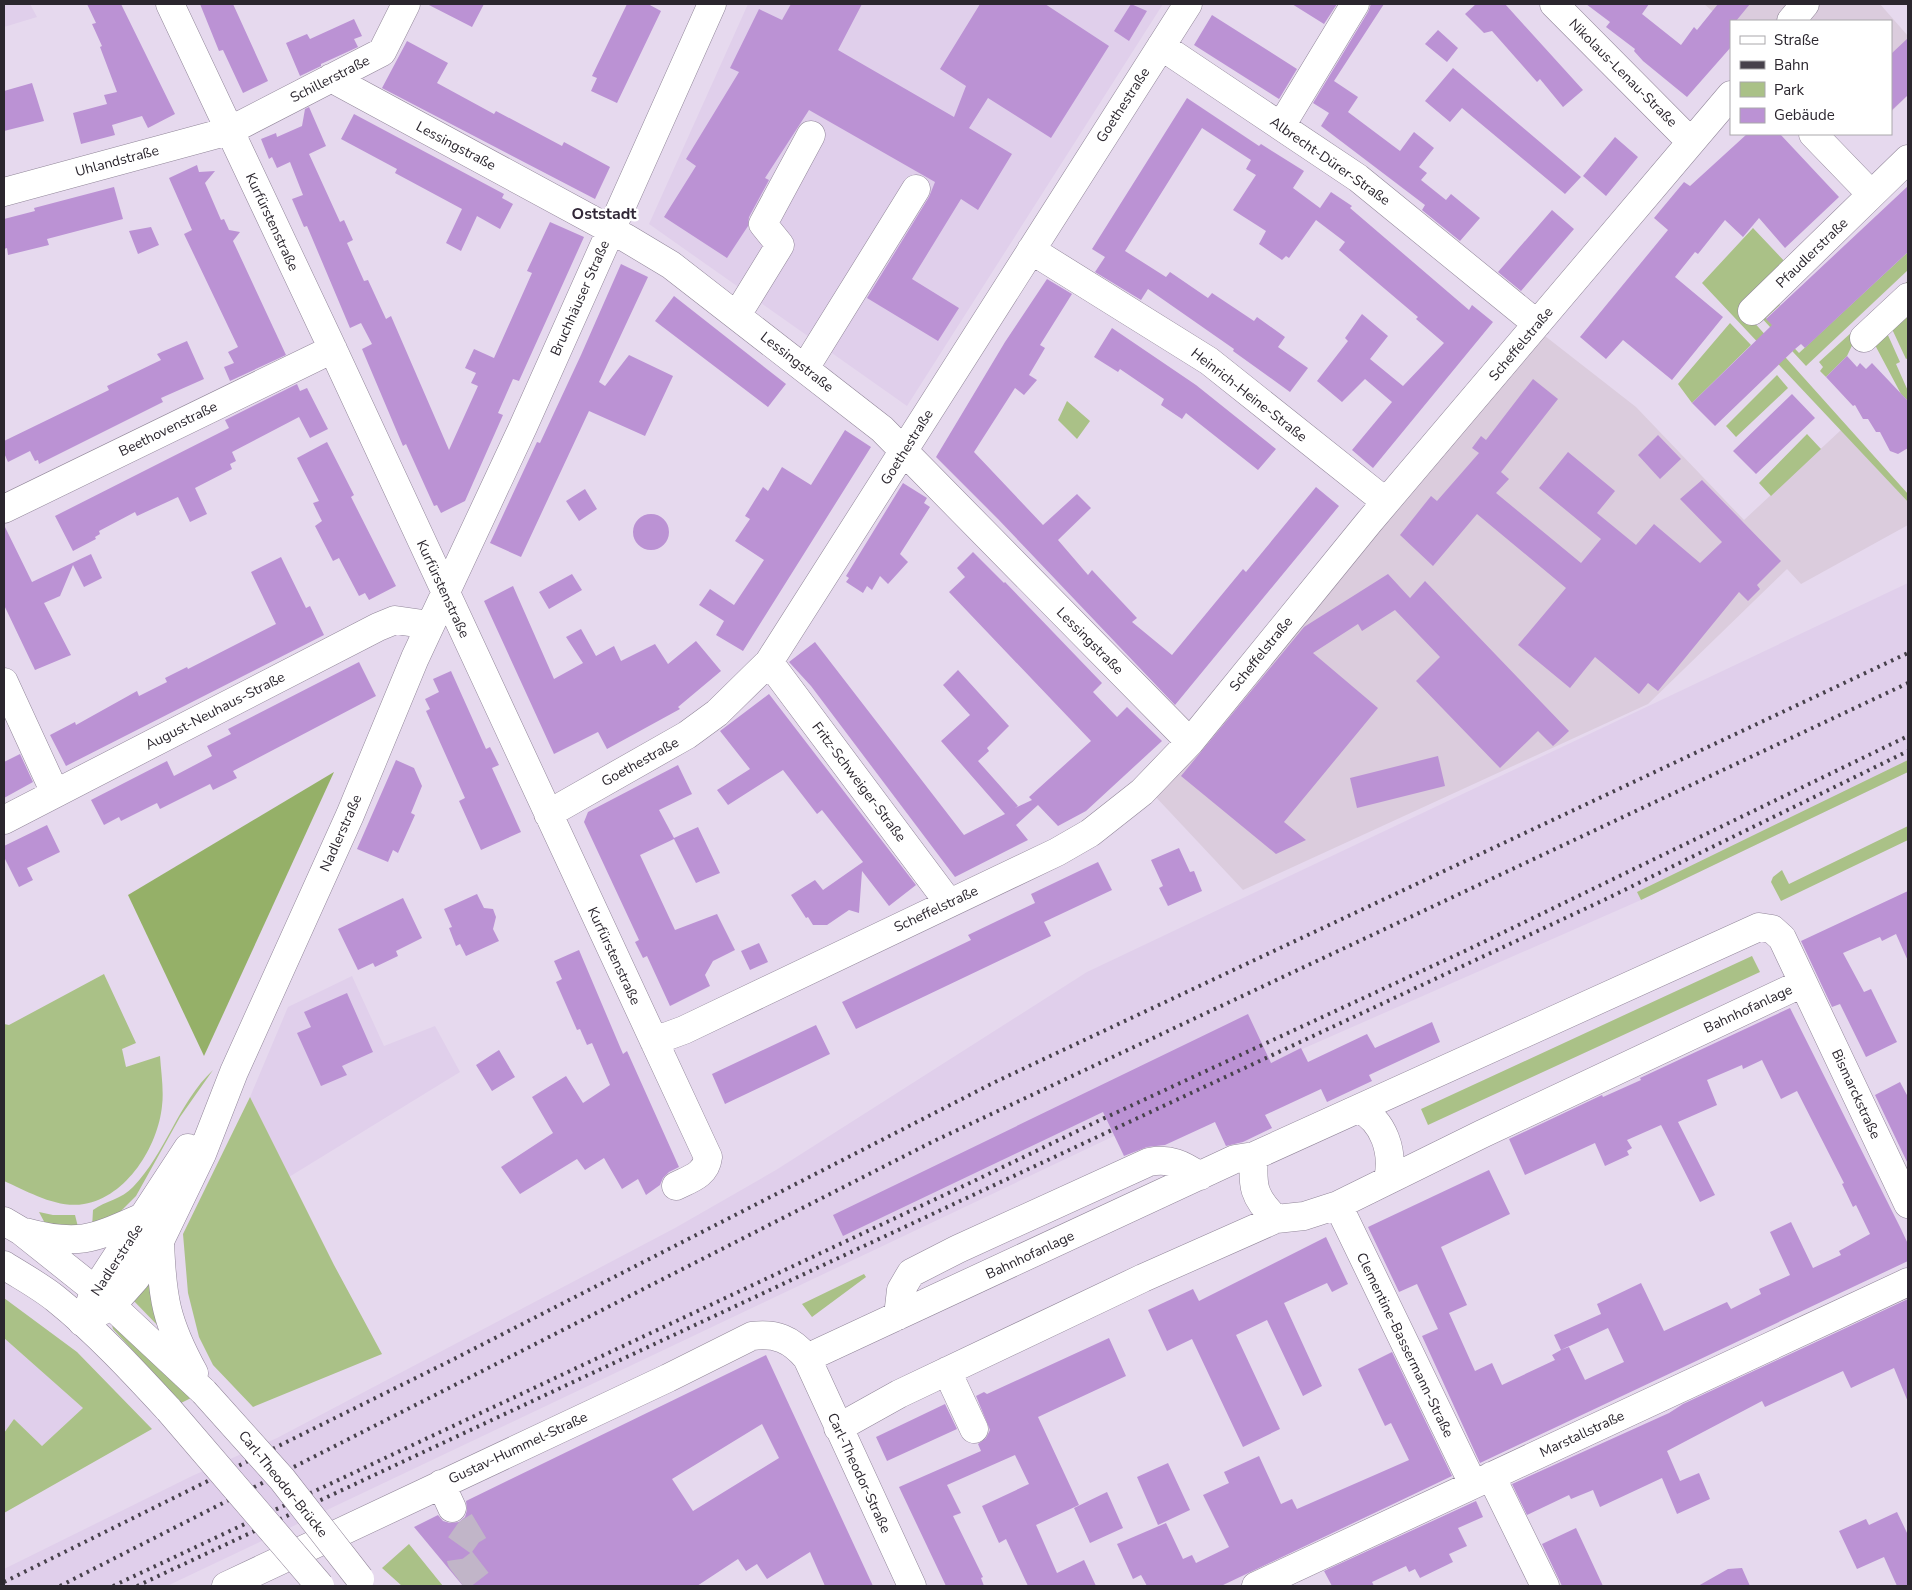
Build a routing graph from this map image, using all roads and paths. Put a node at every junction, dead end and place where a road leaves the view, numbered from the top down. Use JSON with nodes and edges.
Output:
{"nodes":[{"id":1,"x":170,"y":4,"type":"edge"},
{"id":2,"x":406,"y":4,"type":"edge"},
{"id":3,"x":712,"y":4,"type":"edge"},
{"id":4,"x":1188,"y":4,"type":"edge"},
{"id":5,"x":1355,"y":4,"type":"edge"},
{"id":6,"x":1554,"y":4,"type":"edge"},
{"id":7,"x":1805,"y":4,"type":"edge"},
{"id":8,"x":1792,"y":20,"type":"edge"},
{"id":9,"x":1161,"y":46,"type":"junction"},
{"id":10,"x":331,"y":78,"type":"junction"},
{"id":11,"x":1730,"y":96,"type":"edge"},
{"id":12,"x":1281,"y":126,"type":"junction"},
{"id":13,"x":229,"y":131,"type":"junction"},
{"id":14,"x":811,"y":135,"type":"dead end"},
{"id":15,"x":1814,"y":135,"type":"edge"},
{"id":16,"x":1692,"y":142,"type":"junction"},
{"id":17,"x":1908,"y":159,"type":"edge"},
{"id":18,"x":916,"y":189,"type":"dead end"},
{"id":19,"x":4,"y":192,"type":"edge"},
{"id":20,"x":1871,"y":194,"type":"junction"},
{"id":21,"x":610,"y":229,"type":"junction"},
{"id":22,"x":1031,"y":250,"type":"junction"},
{"id":23,"x":1908,"y":297,"type":"edge"},
{"id":24,"x":1752,"y":311,"type":"dead end"},
{"id":25,"x":736,"y":315,"type":"junction"},
{"id":26,"x":1537,"y":324,"type":"junction"},
{"id":27,"x":1864,"y":338,"type":"dead end"},
{"id":28,"x":333,"y":350,"type":"junction"},
{"id":29,"x":805,"y":368,"type":"junction"},
{"id":30,"x":904,"y":453,"type":"junction"},
{"id":31,"x":1386,"y":502,"type":"junction"},
{"id":32,"x":4,"y":509,"type":"edge"},
{"id":33,"x":445,"y":592,"type":"junction"},
{"id":34,"x":430,"y":625,"type":"junction"},
{"id":35,"x":769,"y":662,"type":"junction"},
{"id":36,"x":4,"y":682,"type":"edge"},
{"id":37,"x":1190,"y":742,"type":"junction"},
{"id":38,"x":55,"y":793,"type":"junction"},
{"id":39,"x":548,"y":814,"type":"junction"},
{"id":40,"x":4,"y":820,"type":"edge"},
{"id":41,"x":949,"y":902,"type":"junction"},
{"id":42,"x":1803,"y":983,"type":"junction"},
{"id":43,"x":654,"y":1040,"type":"junction"},
{"id":44,"x":234,"y":1072,"type":"junction"},
{"id":45,"x":1359,"y":1109,"type":"junction"},
{"id":46,"x":1254,"y":1156,"type":"junction"},
{"id":47,"x":1200,"y":1176,"type":"junction"},
{"id":48,"x":1388,"y":1179,"type":"junction"},
{"id":49,"x":676,"y":1186,"type":"dead end"},
{"id":50,"x":1908,"y":1204,"type":"edge"},
{"id":51,"x":1338,"y":1205,"type":"junction"},
{"id":52,"x":146,"y":1216,"type":"junction"},
{"id":53,"x":1276,"y":1219,"type":"junction"},
{"id":54,"x":13,"y":1226,"type":"edge"},
{"id":55,"x":160,"y":1241,"type":"junction"},
{"id":56,"x":4,"y":1265,"type":"edge"},
{"id":57,"x":1908,"y":1282,"type":"edge"},
{"id":58,"x":104,"y":1298,"type":"junction"},
{"id":59,"x":898,"y":1316,"type":"junction"},
{"id":60,"x":82,"y":1322,"type":"junction"},
{"id":61,"x":807,"y":1358,"type":"junction"},
{"id":62,"x":948,"y":1371,"type":"junction"},
{"id":63,"x":204,"y":1392,"type":"junction"},
{"id":64,"x":838,"y":1428,"type":"junction"},
{"id":65,"x":974,"y":1429,"type":"dead end"},
{"id":66,"x":1482,"y":1480,"type":"junction"},
{"id":67,"x":362,"y":1582,"type":"edge"},
{"id":68,"x":1271,"y":1583,"type":"edge"},
{"id":69,"x":226,"y":1586,"type":"edge"},
{"id":70,"x":320,"y":1586,"type":"edge"},
{"id":71,"x":912,"y":1586,"type":"edge"},
{"id":72,"x":1545,"y":1586,"type":"edge"}],
"edges":[{"from":1,"to":13,"type":"street","name":"Kurfürstenstraße"},
{"from":2,"to":10,"type":"street","name":"Schillerstraße"},
{"from":3,"to":21,"type":"street","name":"Bruchhäuser Straße"},
{"from":4,"to":9,"type":"street","name":"Goethestraße"},
{"from":5,"to":12,"type":"street"},
{"from":6,"to":16,"type":"street","name":"Nikolaus-Lenau-Straße"},
{"from":7,"to":8,"type":"street"},
{"from":9,"to":12,"type":"street","name":"Albrecht-Dürer-Straße"},
{"from":9,"to":22,"type":"street","name":"Goethestraße"},
{"from":10,"to":13,"type":"street","name":"Schillerstraße"},
{"from":10,"to":21,"type":"street","name":"Lessingstraße"},
{"from":11,"to":16,"type":"street","name":"Scheffelstraße"},
{"from":12,"to":26,"type":"street","name":"Albrecht-Dürer-Straße"},
{"from":13,"to":19,"type":"street","name":"Uhlandstraße"},
{"from":13,"to":28,"type":"street","name":"Kurfürstenstraße"},
{"from":14,"to":25,"type":"street"},
{"from":15,"to":20,"type":"street"},
{"from":16,"to":26,"type":"street","name":"Scheffelstraße"},
{"from":17,"to":20,"type":"street","name":"Pfaudlerstraße"},
{"from":18,"to":29,"type":"street"},
{"from":20,"to":24,"type":"street","name":"Pfaudlerstraße"},
{"from":21,"to":25,"type":"street","name":"Lessingstraße"},
{"from":21,"to":33,"type":"street","name":"Bruchhäuser Straße"},
{"from":22,"to":30,"type":"street","name":"Goethestraße"},
{"from":22,"to":31,"type":"street","name":"Heinrich-Heine-Straße"},
{"from":23,"to":27,"type":"street"},
{"from":25,"to":29,"type":"street","name":"Lessingstraße"},
{"from":26,"to":31,"type":"street","name":"Scheffelstraße"},
{"from":28,"to":32,"type":"street","name":"Beethovenstraße"},
{"from":28,"to":33,"type":"street","name":"Kurfürstenstraße"},
{"from":29,"to":30,"type":"street","name":"Lessingstraße"},
{"from":30,"to":35,"type":"street","name":"Goethestraße"},
{"from":30,"to":37,"type":"street","name":"Lessingstraße"},
{"from":31,"to":37,"type":"street","name":"Scheffelstraße"},
{"from":33,"to":34,"type":"street","name":"Nadlerstraße"},
{"from":33,"to":39,"type":"street","name":"Kurfürstenstraße"},
{"from":34,"to":38,"type":"street","name":"August-Neuhaus-Straße"},
{"from":34,"to":44,"type":"street","name":"Nadlerstraße"},
{"from":35,"to":39,"type":"street","name":"Goethestraße"},
{"from":35,"to":41,"type":"street","name":"Fritz-Schweiger-Straße"},
{"from":36,"to":38,"type":"street"},
{"from":37,"to":41,"type":"street","name":"Scheffelstraße"},
{"from":38,"to":40,"type":"street","name":"August-Neuhaus-Straße"},
{"from":39,"to":43,"type":"street","name":"Kurfürstenstraße"},
{"from":41,"to":43,"type":"street","name":"Scheffelstraße"},
{"from":42,"to":45,"type":"street","name":"Bahnhofanlage"},
{"from":42,"to":48,"type":"street","name":"Bahnhofanlage"},
{"from":42,"to":50,"type":"street","name":"Bismarckstraße"},
{"from":43,"to":49,"type":"street","name":"Kurfürstenstraße"},
{"from":44,"to":52,"type":"street","name":"Nadlerstraße"},
{"from":44,"to":55,"type":"street","name":"Nadlerstraße"},
{"from":45,"to":46,"type":"street","name":"Bahnhofanlage"},
{"from":45,"to":48,"type":"street"},
{"from":46,"to":47,"type":"street","name":"Bahnhofanlage"},
{"from":46,"to":53,"type":"street"},
{"from":47,"to":59,"type":"street","name":"Bahnhofanlage"},
{"from":47,"to":59,"type":"street"},
{"from":48,"to":51,"type":"street","name":"Bahnhofanlage"},
{"from":51,"to":53,"type":"street","name":"Bahnhofanlage"},
{"from":51,"to":66,"type":"street","name":"Clementine-Bassermann-Straße"},
{"from":52,"to":54,"type":"street"},
{"from":52,"to":58,"type":"street","name":"Nadlerstraße"},
{"from":53,"to":62,"type":"street","name":"Bahnhofanlage"},
{"from":54,"to":58,"type":"street"},
{"from":55,"to":58,"type":"street","name":"Nadlerstraße"},
{"from":55,"to":63,"type":"street"},
{"from":56,"to":60,"type":"street"},
{"from":57,"to":66,"type":"street","name":"Marstallstraße"},
{"from":58,"to":60,"type":"street","name":"Nadlerstraße"},
{"from":58,"to":63,"type":"street"},
{"from":59,"to":61,"type":"street","name":"Bahnhofanlage"},
{"from":60,"to":70,"type":"street","bridge":true},
{"from":61,"to":64,"type":"street","name":"Carl-Theodor-Straße"},
{"from":61,"to":69,"type":"street","name":"Gustav-Hummel-Straße"},
{"from":62,"to":64,"type":"street","name":"Bahnhofanlage"},
{"from":62,"to":65,"type":"street"},
{"from":63,"to":67,"type":"street","name":"Carl-Theodor-Brücke","bridge":true},
{"from":64,"to":71,"type":"street","name":"Carl-Theodor-Straße"},
{"from":66,"to":68,"type":"street","name":"Marstallstraße"},
{"from":66,"to":72,"type":"street","name":"Clementine-Bassermann-Straße"}]}
